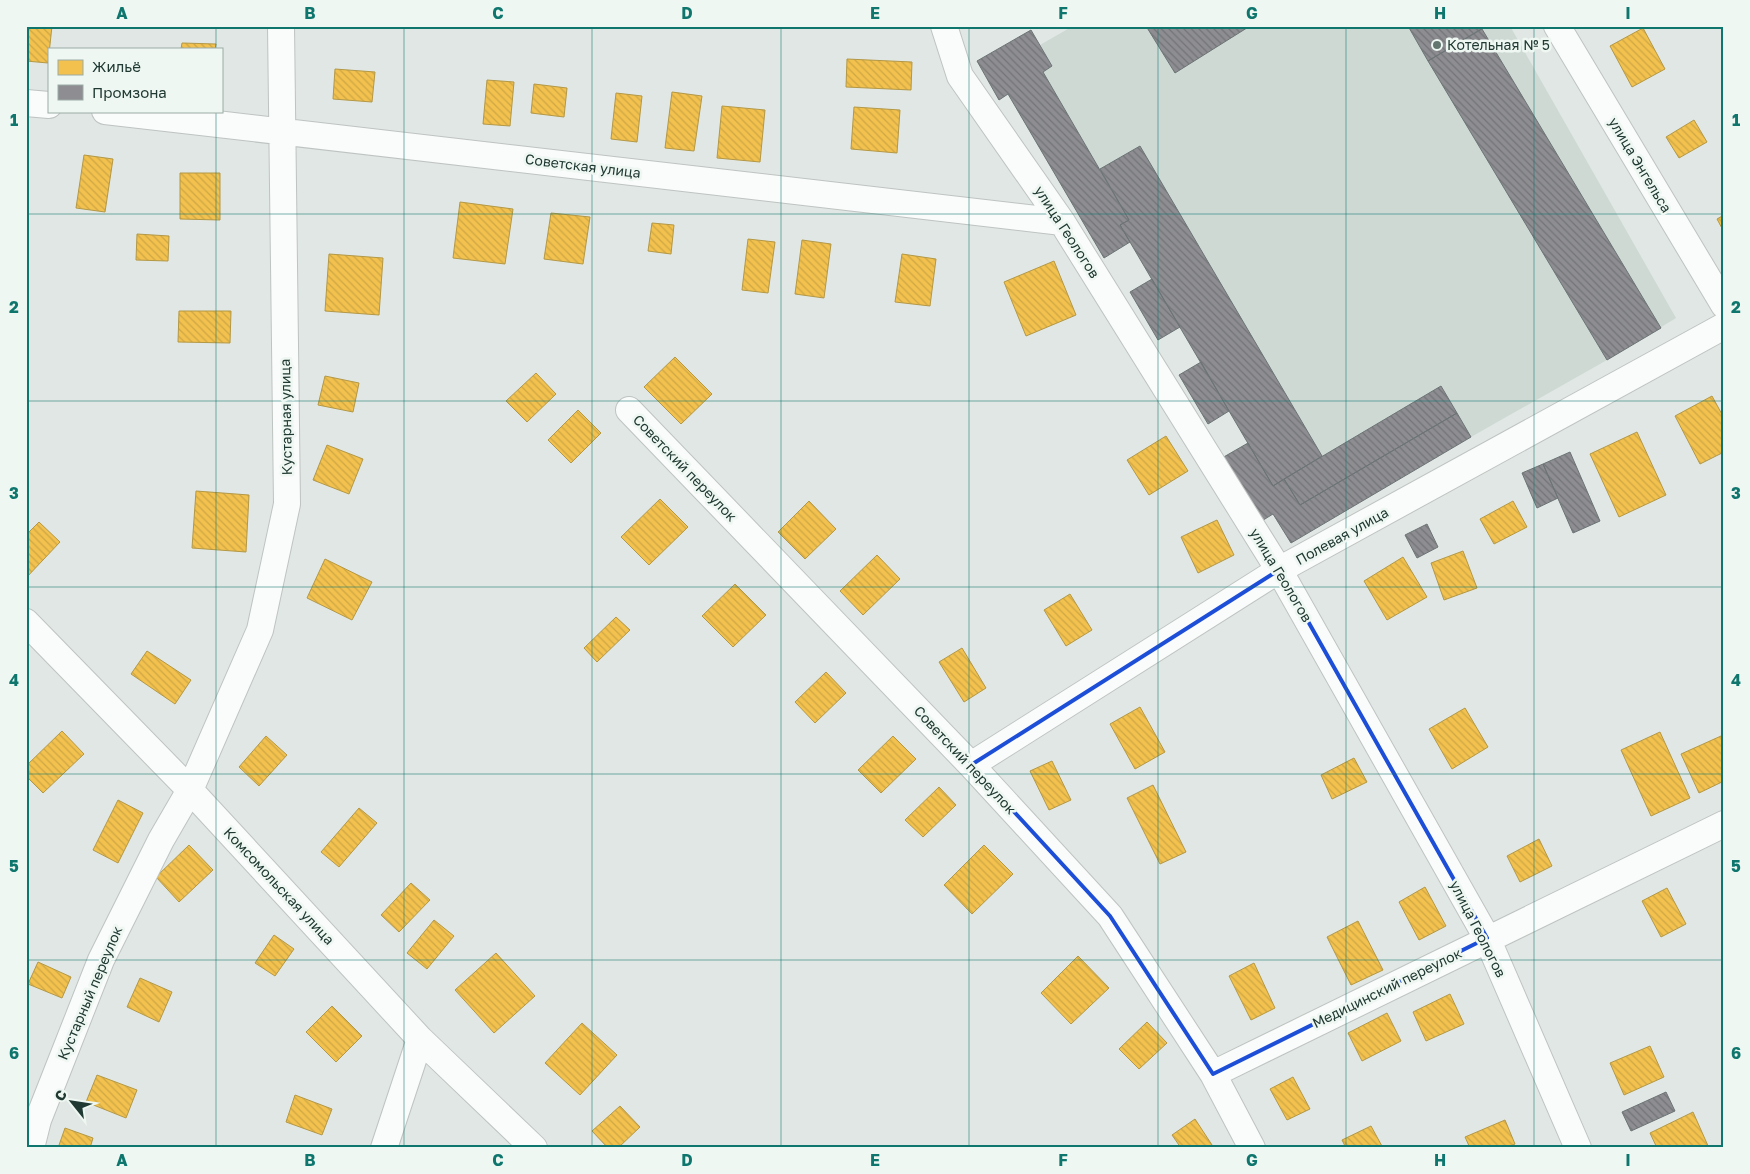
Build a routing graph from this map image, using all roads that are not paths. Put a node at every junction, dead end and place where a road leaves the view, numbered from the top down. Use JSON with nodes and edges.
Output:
{"nodes":[{"id":1,"x":281,"y":26,"type":"edge"},
{"id":2,"x":944,"y":26,"type":"edge"},
{"id":3,"x":1556,"y":26,"type":"edge"},
{"id":4,"x":26,"y":103,"type":"edge"},
{"id":5,"x":48,"y":105,"type":"edge"},
{"id":6,"x":114,"y":112,"type":"edge"},
{"id":7,"x":282,"y":130,"type":"junction"},
{"id":8,"x":1062,"y":222,"type":"junction"},
{"id":9,"x":1724,"y":304,"type":"edge"},
{"id":10,"x":1724,"y":326,"type":"edge"},
{"id":11,"x":630,"y":410,"type":"dead end"},
{"id":12,"x":1279,"y":570,"type":"junction"},
{"id":13,"x":26,"y":622,"type":"edge"},
{"id":14,"x":971,"y":765,"type":"junction"},
{"id":15,"x":190,"y":790,"type":"junction"},
{"id":16,"x":1724,"y":824,"type":"edge"},
{"id":17,"x":1487,"y":938,"type":"junction"},
{"id":18,"x":420,"y":1040,"type":"junction"},
{"id":19,"x":1213,"y":1074,"type":"junction"},
{"id":20,"x":31,"y":1148,"type":"edge"},
{"id":21,"x":384,"y":1148,"type":"edge"},
{"id":22,"x":534,"y":1148,"type":"edge"},
{"id":23,"x":1252,"y":1148,"type":"edge"},
{"id":24,"x":1578,"y":1148,"type":"edge"}],
"edges":[{"from":1,"to":7,"type":"street","name":"Кустарная улица"},
{"from":2,"to":8,"type":"street","name":"улица Геологов"},
{"from":3,"to":9,"type":"street","name":"улица Энгельса"},
{"from":4,"to":5,"type":"street"},
{"from":6,"to":7,"type":"street","name":"Советская улица"},
{"from":7,"to":8,"type":"street","name":"Советская улица"},
{"from":7,"to":15,"type":"street","name":"Кустарная улица"},
{"from":8,"to":12,"type":"street","name":"улица Геологов"},
{"from":10,"to":12,"type":"street","name":"Полевая улица"},
{"from":11,"to":14,"type":"street","name":"Советский переулок"},
{"from":12,"to":14,"type":"street","name":"Полевая улица"},
{"from":12,"to":17,"type":"street","name":"улица Геологов"},
{"from":13,"to":15,"type":"street","name":"Комсомольская улица"},
{"from":14,"to":19,"type":"street","name":"Советский переулок"},
{"from":15,"to":18,"type":"street","name":"Комсомольская улица"},
{"from":15,"to":20,"type":"street","name":"Кустарный переулок"},
{"from":16,"to":17,"type":"street","name":"Медицинский переулок"},
{"from":17,"to":19,"type":"street","name":"Медицинский переулок"},
{"from":17,"to":24,"type":"street","name":"улица Геологов"},
{"from":18,"to":21,"type":"street"},
{"from":18,"to":22,"type":"street","name":"Комсомольская улица"},
{"from":19,"to":23,"type":"street","name":"Советский переулок"}]}
